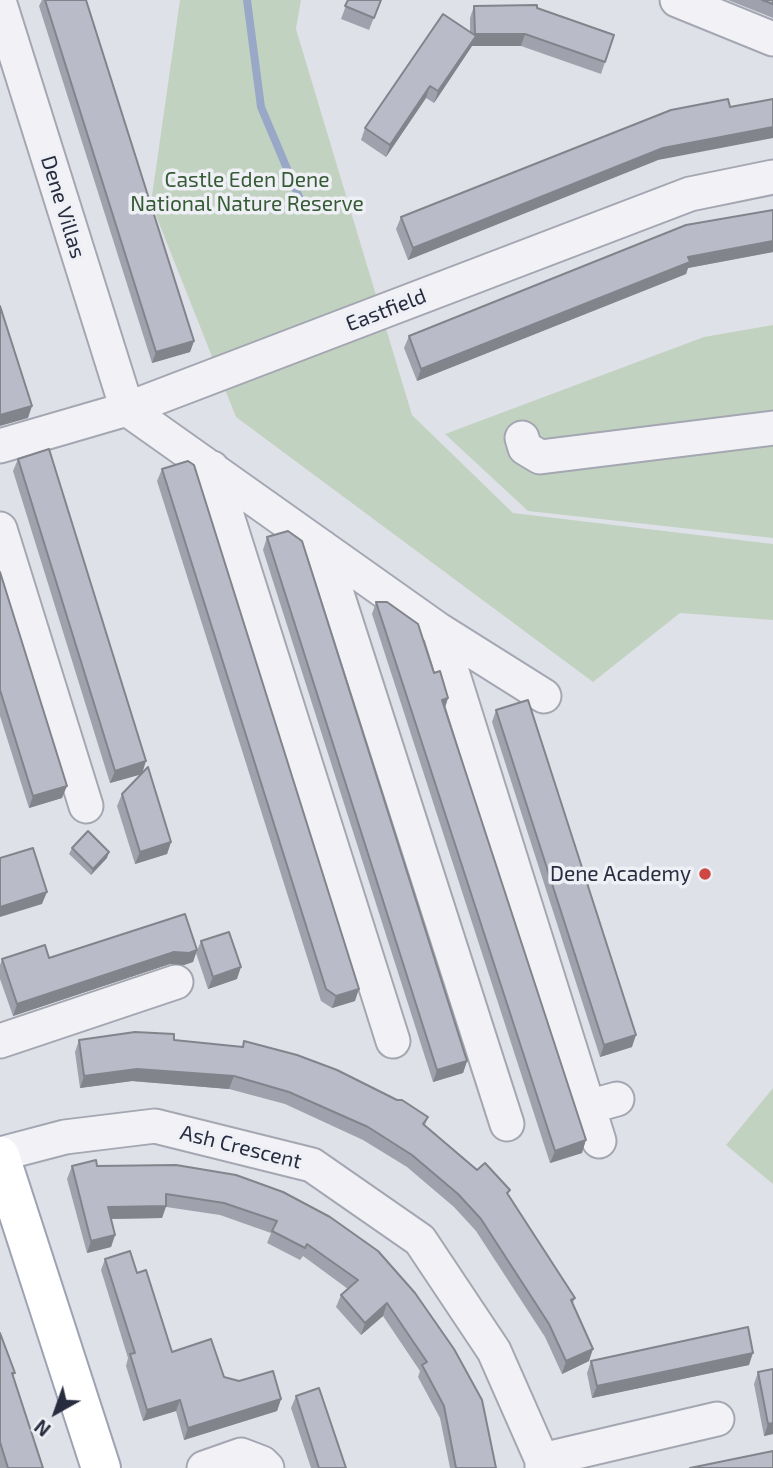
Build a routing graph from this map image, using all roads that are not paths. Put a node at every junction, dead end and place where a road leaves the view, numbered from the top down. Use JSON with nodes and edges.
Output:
{"nodes":[{"id":1,"x":677,"y":0,"type":"edge"},
{"id":2,"x":0,"y":4,"type":"edge"},
{"id":3,"x":773,"y":39,"type":"edge"},
{"id":4,"x":773,"y":177,"type":"edge"},
{"id":5,"x":127,"y":409,"type":"junction"},
{"id":6,"x":773,"y":428,"type":"edge"},
{"id":7,"x":522,"y":438,"type":"dead end"},
{"id":8,"x":0,"y":446,"type":"edge"},
{"id":9,"x":212,"y":468,"type":"junction"},
{"id":10,"x":0,"y":529,"type":"edge"},
{"id":11,"x":323,"y":547,"type":"junction"},
{"id":12,"x":439,"y":630,"type":"junction"},
{"id":13,"x":544,"y":696,"type":"dead end"},
{"id":14,"x":86,"y":806,"type":"dead end"},
{"id":15,"x":176,"y":982,"type":"dead end"},
{"id":16,"x":0,"y":1041,"type":"edge"},
{"id":17,"x":393,"y":1041,"type":"dead end"},
{"id":18,"x":507,"y":1124,"type":"dead end"},
{"id":19,"x":598,"y":1141,"type":"dead end"},
{"id":20,"x":0,"y":1155,"type":"edge"},
{"id":21,"x":717,"y":1419,"type":"dead end"},
{"id":22,"x":542,"y":1464,"type":"edge"},
{"id":23,"x":101,"y":1468,"type":"edge"},
{"id":24,"x":204,"y":1468,"type":"edge"},
{"id":25,"x":267,"y":1468,"type":"edge"}],
"edges":[{"from":1,"to":3,"type":"street"},
{"from":2,"to":5,"type":"street","name":"Dene Villas"},
{"from":4,"to":5,"type":"street","name":"Eastfield"},
{"from":5,"to":8,"type":"street","name":"Eastfield"},
{"from":5,"to":9,"type":"street"},
{"from":6,"to":7,"type":"street"},
{"from":9,"to":11,"type":"street"},
{"from":9,"to":17,"type":"street"},
{"from":10,"to":14,"type":"street"},
{"from":11,"to":12,"type":"street"},
{"from":11,"to":18,"type":"street"},
{"from":12,"to":13,"type":"street"},
{"from":12,"to":19,"type":"street"},
{"from":15,"to":16,"type":"street"},
{"from":20,"to":22,"type":"street","name":"Ash Crescent"},
{"from":20,"to":23,"type":"main road"},
{"from":21,"to":22,"type":"street","name":"Ash Crescent"},
{"from":24,"to":25,"type":"street"}]}
